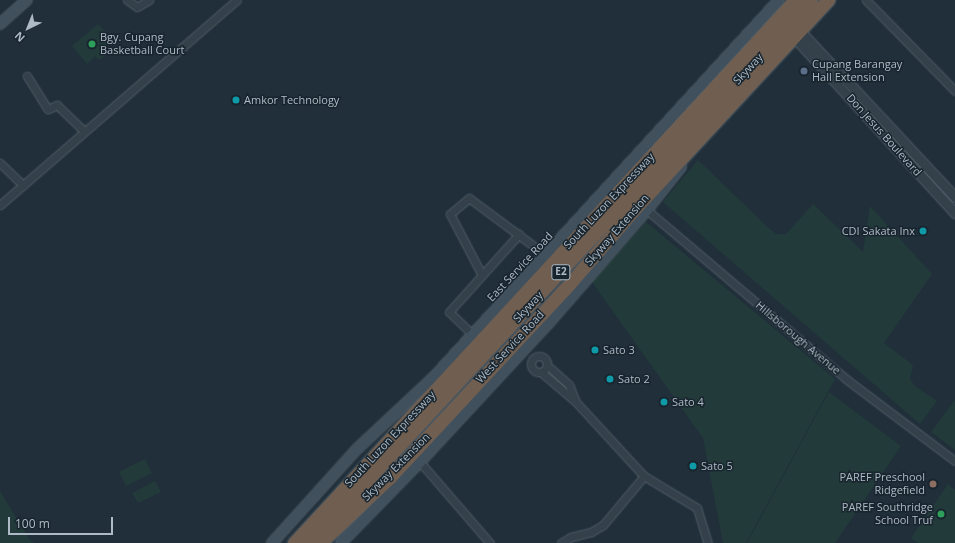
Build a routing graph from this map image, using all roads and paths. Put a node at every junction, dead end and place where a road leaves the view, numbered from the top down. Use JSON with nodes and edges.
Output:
{"nodes":[{"id":1,"x":27,"y":0,"type":"edge"},
{"id":2,"x":127,"y":0,"type":"edge"},
{"id":3,"x":149,"y":0,"type":"edge"},
{"id":4,"x":237,"y":0,"type":"edge"},
{"id":5,"x":779,"y":0,"type":"edge"},
{"id":6,"x":785,"y":0,"type":"edge"},
{"id":7,"x":795,"y":0,"type":"edge"},
{"id":8,"x":803,"y":0,"type":"edge"},
{"id":9,"x":811,"y":0,"type":"edge"},
{"id":10,"x":817,"y":0,"type":"edge"},
{"id":11,"x":828,"y":0,"type":"edge"},
{"id":12,"x":833,"y":0,"type":"edge"},
{"id":13,"x":866,"y":0,"type":"edge"},
{"id":14,"x":0,"y":24,"type":"edge"},
{"id":15,"x":799,"y":36,"type":"junction"},
{"id":16,"x":28,"y":76,"type":"dead end"},
{"id":17,"x":955,"y":91,"type":"edge"},
{"id":18,"x":84,"y":131,"type":"junction"},
{"id":19,"x":907,"y":145,"type":"junction"},
{"id":20,"x":899,"y":152,"type":"junction"},
{"id":21,"x":0,"y":163,"type":"edge"},
{"id":22,"x":23,"y":185,"type":"junction"},
{"id":23,"x":955,"y":197,"type":"edge"},
{"id":24,"x":0,"y":205,"type":"edge"},
{"id":25,"x":647,"y":210,"type":"junction"},
{"id":26,"x":955,"y":212,"type":"edge"},
{"id":27,"x":519,"y":234,"type":"junction"},
{"id":28,"x":547,"y":256,"type":"junction"},
{"id":29,"x":482,"y":275,"type":"junction"},
{"id":30,"x":473,"y":334,"type":"junction"},
{"id":31,"x":524,"y":350,"type":"junction"},
{"id":32,"x":533,"y":358,"type":"junction"},
{"id":33,"x":549,"y":366,"type":"junction"},
{"id":34,"x":541,"y":372,"type":"junction"},
{"id":35,"x":575,"y":401,"type":"junction"},
{"id":36,"x":955,"y":461,"type":"edge"},
{"id":37,"x":420,"y":462,"type":"junction"},
{"id":38,"x":644,"y":476,"type":"junction"},
{"id":39,"x":272,"y":543,"type":"edge"},
{"id":40,"x":286,"y":543,"type":"edge"},
{"id":41,"x":294,"y":543,"type":"edge"},
{"id":42,"x":303,"y":543,"type":"edge"},
{"id":43,"x":309,"y":543,"type":"edge"},
{"id":44,"x":319,"y":543,"type":"edge"},
{"id":45,"x":340,"y":543,"type":"edge"},
{"id":46,"x":490,"y":543,"type":"edge"},
{"id":47,"x":561,"y":543,"type":"edge"},
{"id":48,"x":708,"y":543,"type":"edge"}],
"edges":[{"from":1,"to":14,"type":"main road"},
{"from":2,"to":3,"type":"street"},
{"from":4,"to":18,"type":"street"},
{"from":5,"to":28,"type":"main road","name":"East Service Road"},
{"from":6,"to":40,"type":"highway","number":"E2"},
{"from":7,"to":41,"type":"highway","name":"South Luzon Expressway","number":"E2"},
{"from":8,"to":42,"type":"highway","name":"Skyway","number":"E2"},
{"from":9,"to":43,"type":"highway","name":"Skyway","number":"E2"},
{"from":10,"to":44,"type":"highway","name":"South Luzon Expressway","number":"E2"},
{"from":11,"to":44,"type":"highway","name":"Skyway Extension","number":"E2"},
{"from":12,"to":15,"type":"main road","name":"West Service Road"},
{"from":13,"to":17,"type":"street"},
{"from":15,"to":19,"type":"street","name":"Don Jesus Boulevard"},
{"from":15,"to":20,"type":"street","name":"Don Jesus Boulevard"},
{"from":15,"to":25,"type":"main road","name":"West Service Road"},
{"from":16,"to":18,"type":"street"},
{"from":18,"to":22,"type":"street"},
{"from":19,"to":20,"type":"street"},
{"from":19,"to":23,"type":"street","name":"Don Jesus Boulevard"},
{"from":20,"to":26,"type":"street","name":"Don Jesus Boulevard"},
{"from":21,"to":22,"type":"street"},
{"from":22,"to":24,"type":"street"},
{"from":25,"to":31,"type":"main road","name":"West Service Road"},
{"from":25,"to":36,"type":"street","name":"Hillsborough Avenue"},
{"from":27,"to":28,"type":"street"},
{"from":27,"to":29,"type":"street"},
{"from":27,"to":29,"type":"street"},
{"from":28,"to":30,"type":"main road","name":"East Service Road"},
{"from":29,"to":30,"type":"street"},
{"from":30,"to":39,"type":"main road","name":"East Service Road"},
{"from":31,"to":32,"type":"street"},
{"from":31,"to":37,"type":"main road","name":"West Service Road"},
{"from":32,"to":33,"type":"street"},
{"from":32,"to":34,"type":"street"},
{"from":33,"to":34,"type":"street"},
{"from":33,"to":35,"type":"street"},
{"from":34,"to":35,"type":"street"},
{"from":35,"to":38,"type":"street"},
{"from":37,"to":45,"type":"main road","name":"West Service Road"},
{"from":37,"to":46,"type":"street"},
{"from":38,"to":47,"type":"street"},
{"from":38,"to":48,"type":"street"}]}
